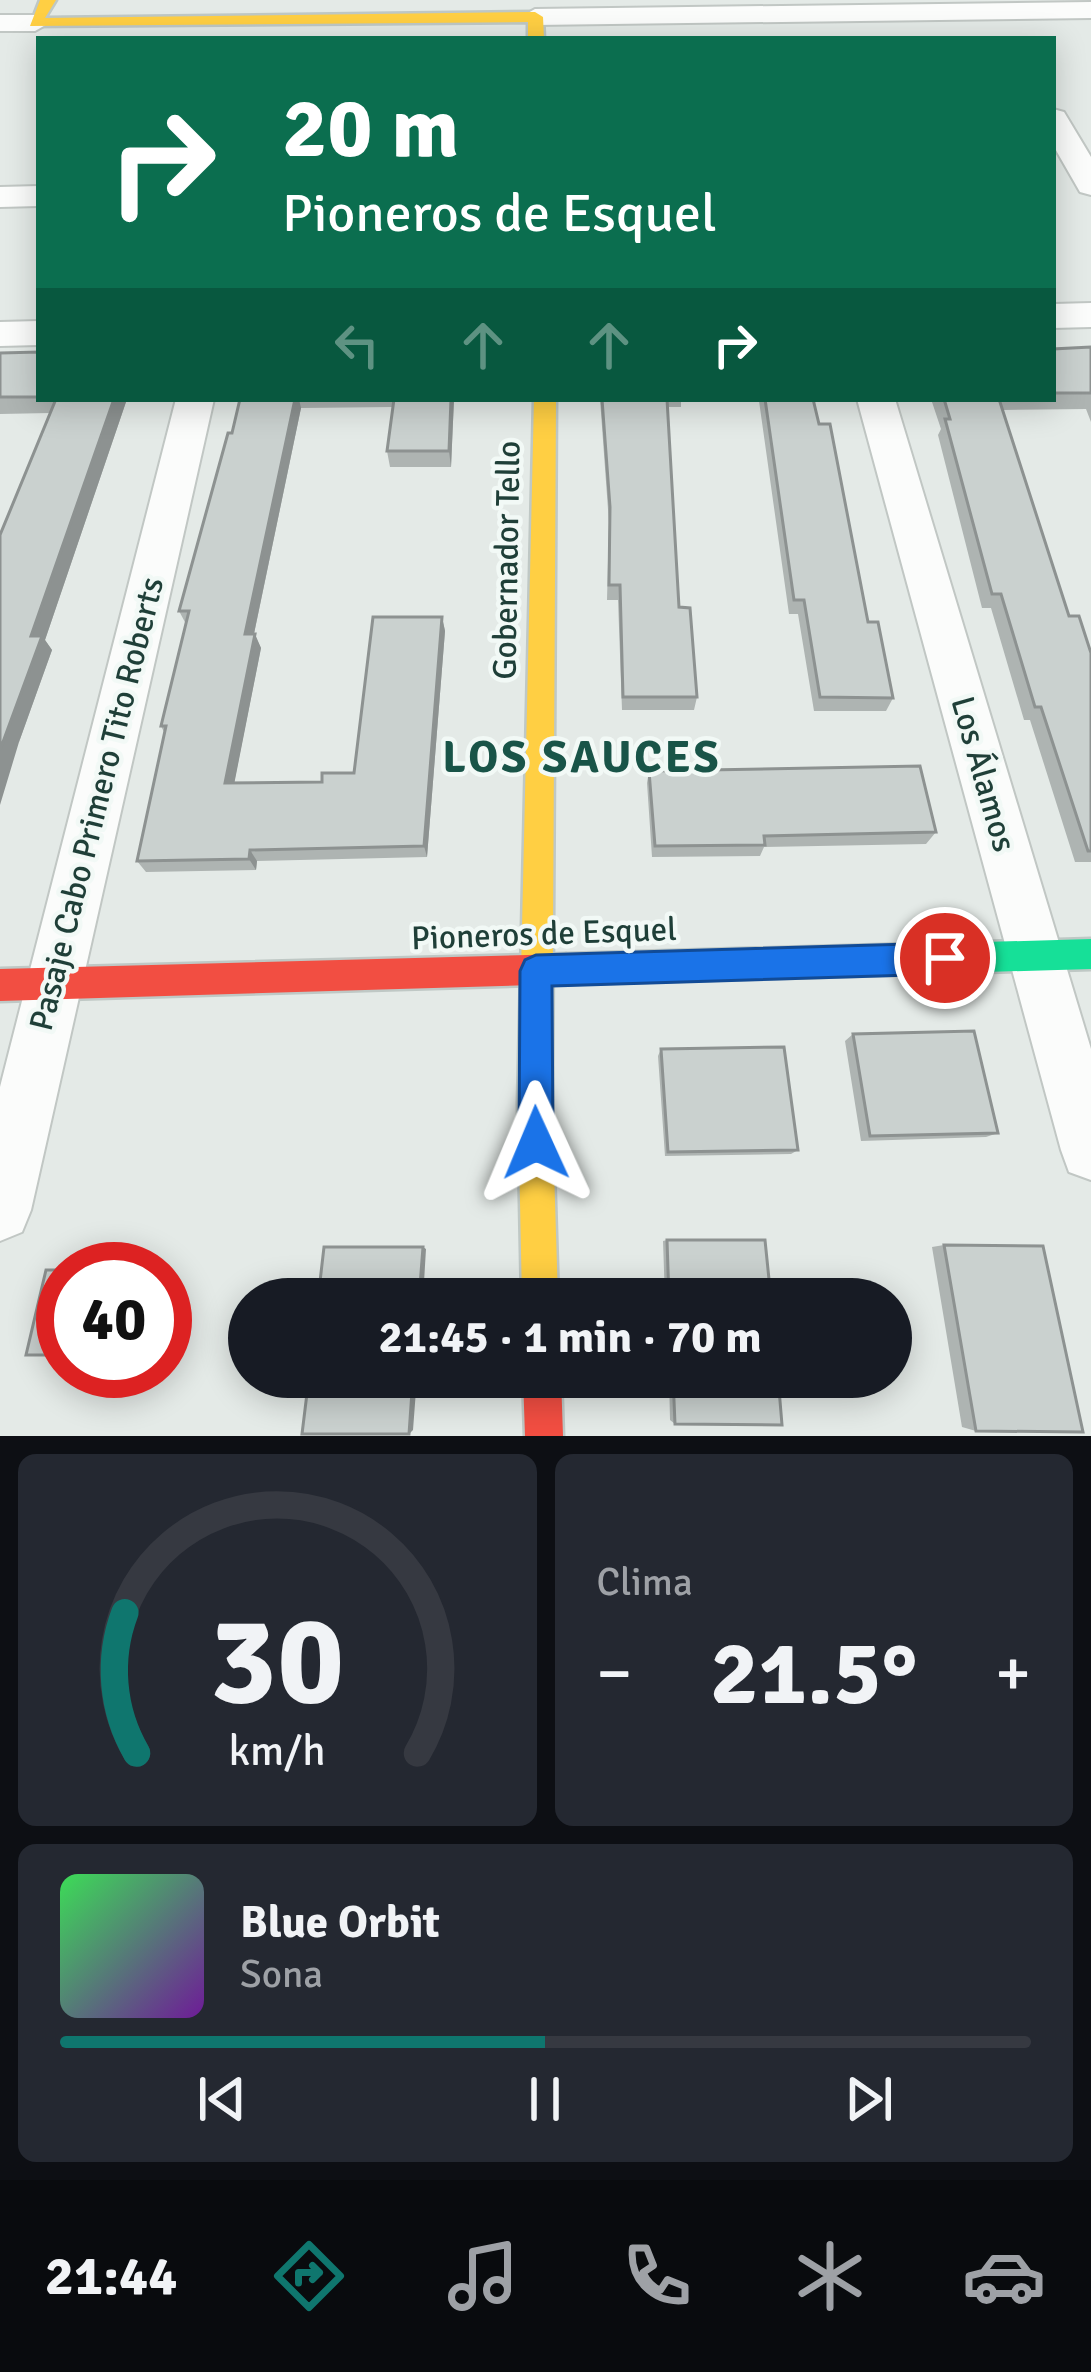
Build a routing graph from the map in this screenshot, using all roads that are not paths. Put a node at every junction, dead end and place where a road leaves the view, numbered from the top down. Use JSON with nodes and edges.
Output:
{"nodes":[{"id":1,"x":1091,"y":10,"type":"edge"},
{"id":2,"x":41,"y":11,"type":"edge"},
{"id":3,"x":993,"y":12,"type":"junction"},
{"id":4,"x":0,"y":23,"type":"edge"},
{"id":5,"x":769,"y":27,"type":"edge"},
{"id":6,"x":536,"y":28,"type":"edge"},
{"id":7,"x":1007,"y":36,"type":"edge"},
{"id":8,"x":1056,"y":123,"type":"edge"},
{"id":9,"x":1091,"y":185,"type":"edge"},
{"id":10,"x":36,"y":196,"type":"edge"},
{"id":11,"x":0,"y":197,"type":"edge"},
{"id":12,"x":1091,"y":315,"type":"edge"},
{"id":13,"x":1056,"y":316,"type":"edge"},
{"id":14,"x":36,"y":333,"type":"edge"},
{"id":15,"x":0,"y":334,"type":"edge"},
{"id":16,"x":194,"y":402,"type":"edge"},
{"id":17,"x":545,"y":402,"type":"edge"},
{"id":18,"x":877,"y":402,"type":"edge"},
{"id":19,"x":1091,"y":954,"type":"edge"},
{"id":20,"x":1036,"y":956,"type":"junction"},
{"id":21,"x":536,"y":971,"type":"junction"},
{"id":22,"x":54,"y":984,"type":"junction"},
{"id":23,"x":0,"y":985,"type":"edge"},
{"id":24,"x":1091,"y":1150,"type":"edge"},
{"id":25,"x":0,"y":1210,"type":"edge"},
{"id":26,"x":540,"y":1278,"type":"edge"},
{"id":27,"x":543,"y":1398,"type":"edge"},
{"id":28,"x":544,"y":1436,"type":"edge"}],
"edges":[{"from":1,"to":3,"type":"street"},
{"from":2,"to":4,"type":"street"},
{"from":2,"to":6,"type":"street"},
{"from":3,"to":5,"type":"street"},
{"from":3,"to":7,"type":"street"},
{"from":5,"to":6,"type":"street"},
{"from":8,"to":9,"type":"street"},
{"from":10,"to":11,"type":"street"},
{"from":12,"to":13,"type":"street"},
{"from":14,"to":15,"type":"street"},
{"from":16,"to":22,"type":"street","name":"Pasaje Cabo Primero Tito Roberts"},
{"from":17,"to":21,"type":"street","name":"Gobernador Tello"},
{"from":18,"to":20,"type":"street","name":"Los Álamos"},
{"from":19,"to":20,"type":"street","name":"Pioneros de Esquel"},
{"from":20,"to":21,"type":"street","name":"Pioneros de Esquel"},
{"from":20,"to":24,"type":"street","name":"Los Álamos"},
{"from":21,"to":22,"type":"street","name":"Pioneros de Esquel"},
{"from":21,"to":26,"type":"street","name":"Gobernador Tello"},
{"from":22,"to":23,"type":"street","name":"Pioneros de Esquel"},
{"from":22,"to":25,"type":"street","name":"Pasaje Cabo Primero Tito Roberts"},
{"from":27,"to":28,"type":"street"}]}
